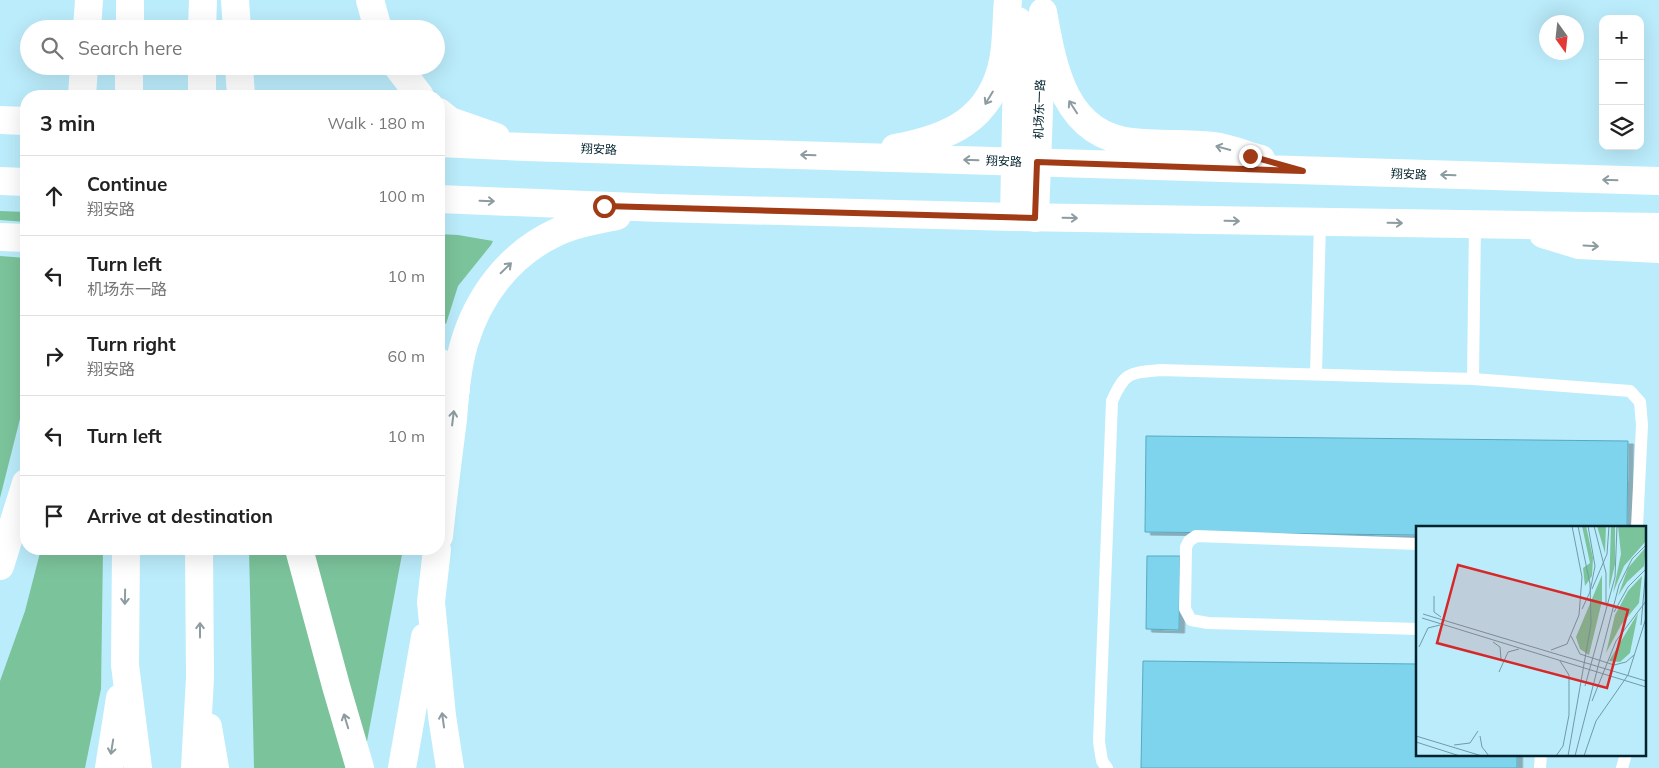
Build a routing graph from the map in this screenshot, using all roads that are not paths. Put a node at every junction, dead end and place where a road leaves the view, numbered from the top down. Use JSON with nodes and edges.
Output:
{"nodes":[{"id":1,"x":89,"y":0,"type":"edge"},
{"id":2,"x":130,"y":0,"type":"edge"},
{"id":3,"x":203,"y":0,"type":"edge"},
{"id":4,"x":235,"y":0,"type":"edge"},
{"id":5,"x":370,"y":0,"type":"edge"},
{"id":6,"x":1008,"y":0,"type":"edge"},
{"id":7,"x":1035,"y":4,"type":"edge"},
{"id":8,"x":88,"y":20,"type":"edge"},
{"id":9,"x":130,"y":20,"type":"edge"},
{"id":10,"x":202,"y":20,"type":"edge"},
{"id":11,"x":236,"y":20,"type":"edge"},
{"id":12,"x":376,"y":20,"type":"edge"},
{"id":13,"x":83,"y":75,"type":"edge"},
{"id":14,"x":129,"y":75,"type":"edge"},
{"id":15,"x":202,"y":75,"type":"edge"},
{"id":16,"x":240,"y":75,"type":"edge"},
{"id":17,"x":404,"y":75,"type":"edge"},
{"id":18,"x":82,"y":90,"type":"edge"},
{"id":19,"x":129,"y":90,"type":"edge"},
{"id":20,"x":202,"y":90,"type":"edge"},
{"id":21,"x":241,"y":90,"type":"edge"},
{"id":22,"x":415,"y":90,"type":"edge"},
{"id":23,"x":445,"y":116,"type":"edge"},
{"id":24,"x":0,"y":120,"type":"edge"},
{"id":25,"x":20,"y":121,"type":"edge"},
{"id":26,"x":445,"y":143,"type":"edge"},
{"id":27,"x":526,"y":147,"type":"junction"},
{"id":28,"x":851,"y":157,"type":"junction"},
{"id":29,"x":1026,"y":162,"type":"junction"},
{"id":30,"x":1303,"y":171,"type":"junction"},
{"id":31,"x":1653,"y":180,"type":"edge"},
{"id":32,"x":0,"y":181,"type":"edge"},
{"id":33,"x":20,"y":182,"type":"edge"},
{"id":34,"x":445,"y":199,"type":"edge"},
{"id":35,"x":660,"y":208,"type":"junction"},
{"id":36,"x":1025,"y":217,"type":"junction"},
{"id":37,"x":1320,"y":222,"type":"junction"},
{"id":38,"x":1475,"y":224,"type":"junction"},
{"id":39,"x":1511,"y":224,"type":"junction"},
{"id":40,"x":1659,"y":227,"type":"edge"},
{"id":41,"x":0,"y":237,"type":"edge"},
{"id":42,"x":20,"y":238,"type":"edge"},
{"id":43,"x":1659,"y":249,"type":"edge"},
{"id":44,"x":445,"y":372,"type":"edge"},
{"id":45,"x":1316,"y":374,"type":"junction"},
{"id":46,"x":1473,"y":379,"type":"junction"},
{"id":47,"x":456,"y":390,"type":"junction"},
{"id":48,"x":445,"y":484,"type":"edge"},
{"id":49,"x":20,"y":502,"type":"edge"},
{"id":50,"x":1637,"y":526,"type":"edge"},
{"id":51,"x":1416,"y":544,"type":"edge"},
{"id":52,"x":126,"y":555,"type":"edge"},
{"id":53,"x":200,"y":555,"type":"edge"},
{"id":54,"x":301,"y":555,"type":"edge"},
{"id":55,"x":436,"y":555,"type":"edge"},
{"id":56,"x":0,"y":566,"type":"edge"},
{"id":57,"x":431,"y":602,"type":"junction"},
{"id":58,"x":1416,"y":629,"type":"edge"},
{"id":59,"x":125,"y":665,"type":"junction"},
{"id":60,"x":200,"y":678,"type":"junction"},
{"id":61,"x":109,"y":768,"type":"edge"},
{"id":62,"x":138,"y":768,"type":"edge"},
{"id":63,"x":195,"y":768,"type":"edge"},
{"id":64,"x":215,"y":768,"type":"edge"},
{"id":65,"x":360,"y":768,"type":"edge"},
{"id":66,"x":402,"y":768,"type":"edge"},
{"id":67,"x":450,"y":768,"type":"edge"},
{"id":68,"x":1107,"y":768,"type":"edge"}],
"edges":[{"from":1,"to":8,"type":"main road"},
{"from":2,"to":9,"type":"main road"},
{"from":3,"to":10,"type":"main road"},
{"from":4,"to":11,"type":"main road"},
{"from":5,"to":12,"type":"main road"},
{"from":6,"to":28,"type":"main road","one_way":true},
{"from":7,"to":29,"type":"main road","name":"机场东一路"},
{"from":30,"to":7,"type":"main road","one_way":true},
{"from":13,"to":18,"type":"main road"},
{"from":14,"to":19,"type":"main road"},
{"from":15,"to":20,"type":"main road"},
{"from":16,"to":21,"type":"main road"},
{"from":17,"to":22,"type":"main road"},
{"from":23,"to":27,"type":"main road"},
{"from":24,"to":25,"type":"main road"},
{"from":26,"to":27,"type":"main road","name":"翔安路"},
{"from":28,"to":27,"type":"main road","name":"翔安路","one_way":true},
{"from":29,"to":28,"type":"main road","name":"翔安路","one_way":true},
{"from":29,"to":30,"type":"main road","name":"翔安路"},
{"from":29,"to":36,"type":"main road","name":"机场东一路"},
{"from":31,"to":30,"type":"main road","name":"翔安路","one_way":true},
{"from":32,"to":33,"type":"main road"},
{"from":34,"to":35,"type":"main road","one_way":true},
{"from":35,"to":36,"type":"main road"},
{"from":47,"to":35,"type":"main road","one_way":true},
{"from":36,"to":37,"type":"main road","one_way":true},
{"from":37,"to":38,"type":"main road","one_way":true},
{"from":37,"to":45,"type":"lane"},
{"from":38,"to":39,"type":"main road"},
{"from":38,"to":46,"type":"lane"},
{"from":39,"to":40,"type":"main road"},
{"from":39,"to":43,"type":"main road","one_way":true},
{"from":41,"to":42,"type":"main road"},
{"from":44,"to":47,"type":"main road"},
{"from":45,"to":46,"type":"lane"},
{"from":45,"to":68,"type":"lane"},
{"from":46,"to":50,"type":"lane"},
{"from":48,"to":47,"type":"main road","one_way":true},
{"from":49,"to":56,"type":"main road"},
{"from":51,"to":58,"type":"lane"},
{"from":52,"to":59,"type":"main road","one_way":true},
{"from":60,"to":53,"type":"main road","one_way":true},
{"from":65,"to":54,"type":"main road","one_way":true},
{"from":55,"to":57,"type":"main road"},
{"from":57,"to":66,"type":"main road"},
{"from":67,"to":57,"type":"main road","one_way":true},
{"from":59,"to":61,"type":"main road","one_way":true},
{"from":59,"to":62,"type":"main road"},
{"from":60,"to":63,"type":"main road"},
{"from":60,"to":64,"type":"main road"}]}
